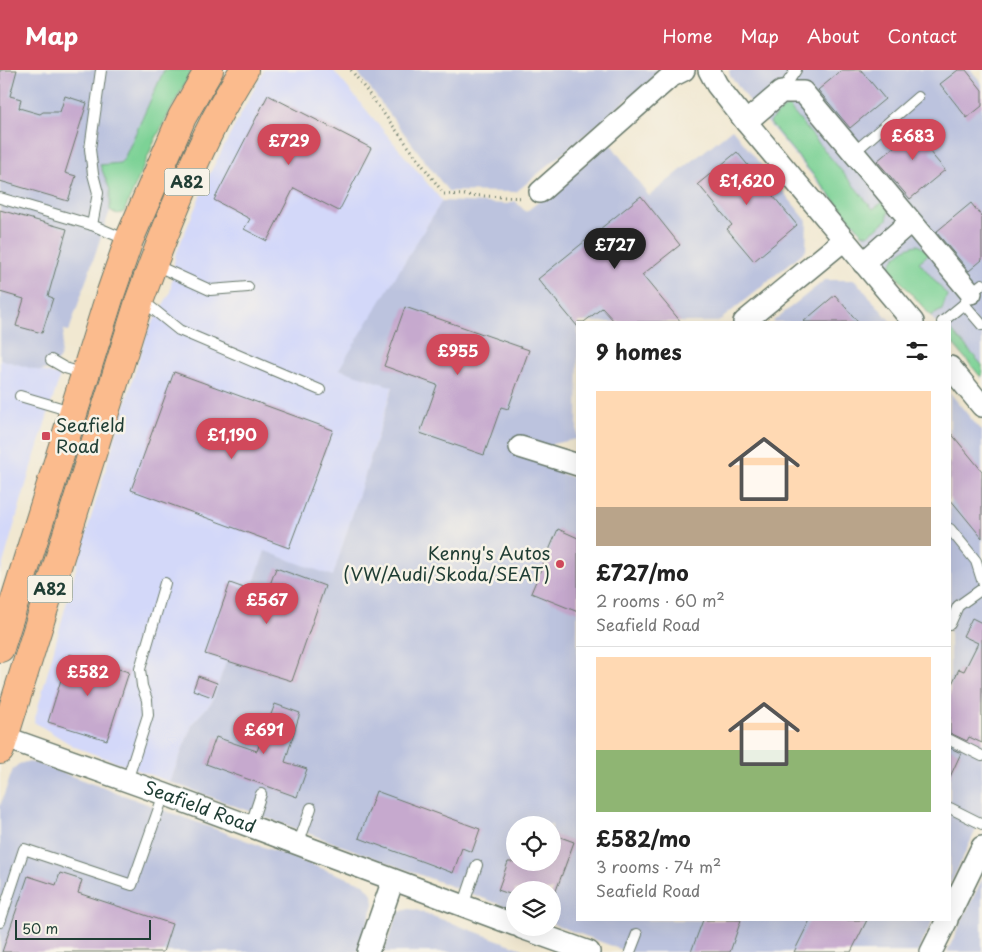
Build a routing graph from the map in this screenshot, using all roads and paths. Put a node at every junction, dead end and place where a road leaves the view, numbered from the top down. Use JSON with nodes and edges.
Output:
{"nodes":[{"id":1,"x":101,"y":70,"type":"edge"},
{"id":2,"x":208,"y":70,"type":"edge"},
{"id":3,"x":244,"y":70,"type":"edge"},
{"id":4,"x":351,"y":70,"type":"edge"},
{"id":5,"x":684,"y":70,"type":"edge"},
{"id":6,"x":710,"y":70,"type":"edge"},
{"id":7,"x":796,"y":70,"type":"edge"},
{"id":8,"x":781,"y":92,"type":"junction"},
{"id":9,"x":918,"y":97,"type":"dead end"},
{"id":10,"x":746,"y":122,"type":"junction"},
{"id":11,"x":854,"y":153,"type":"junction"},
{"id":12,"x":540,"y":192,"type":"joint"},
{"id":13,"x":0,"y":198,"type":"edge"},
{"id":14,"x":910,"y":222,"type":"junction"},
{"id":15,"x":92,"y":225,"type":"junction"},
{"id":16,"x":129,"y":240,"type":"junction"},
{"id":17,"x":844,"y":240,"type":"junction"},
{"id":18,"x":153,"y":262,"type":"junction"},
{"id":19,"x":863,"y":263,"type":"junction"},
{"id":20,"x":248,"y":287,"type":"dead end"},
{"id":21,"x":973,"y":294,"type":"edge"},
{"id":22,"x":140,"y":299,"type":"junction"},
{"id":23,"x":906,"y":320,"type":"edge"},
{"id":24,"x":745,"y":321,"type":"edge"},
{"id":25,"x":943,"y":321,"type":"edge"},
{"id":26,"x":982,"y":325,"type":"edge"},
{"id":27,"x":52,"y":360,"type":"dead end"},
{"id":28,"x":951,"y":368,"type":"edge"},
{"id":29,"x":85,"y":374,"type":"junction"},
{"id":30,"x":320,"y":390,"type":"dead end"},
{"id":31,"x":20,"y":396,"type":"dead end"},
{"id":32,"x":979,"y":396,"type":"edge"},
{"id":33,"x":73,"y":412,"type":"junction"},
{"id":34,"x":520,"y":448,"type":"dead end"},
{"id":35,"x":576,"y":463,"type":"edge"},
{"id":36,"x":951,"y":529,"type":"edge"},
{"id":37,"x":982,"y":580,"type":"edge"},
{"id":38,"x":165,"y":583,"type":"dead end"},
{"id":39,"x":982,"y":589,"type":"edge"},
{"id":40,"x":951,"y":622,"type":"edge"},
{"id":41,"x":1,"y":640,"type":"edge"},
{"id":42,"x":27,"y":662,"type":"junction"},
{"id":43,"x":951,"y":740,"type":"edge"},
{"id":44,"x":2,"y":744,"type":"edge"},
{"id":45,"x":982,"y":756,"type":"edge"},
{"id":46,"x":127,"y":781,"type":"junction"},
{"id":47,"x":164,"y":794,"type":"junction"},
{"id":48,"x":261,"y":794,"type":"dead end"},
{"id":49,"x":311,"y":808,"type":"dead end"},
{"id":50,"x":951,"y":808,"type":"edge"},
{"id":51,"x":982,"y":824,"type":"edge"},
{"id":52,"x":250,"y":827,"type":"junction"},
{"id":53,"x":298,"y":845,"type":"junction"},
{"id":54,"x":982,"y":847,"type":"edge"},
{"id":55,"x":477,"y":865,"type":"dead end"},
{"id":56,"x":393,"y":880,"type":"junction"},
{"id":57,"x":463,"y":906,"type":"junction"},
{"id":58,"x":951,"y":911,"type":"edge"},
{"id":59,"x":946,"y":921,"type":"edge"},
{"id":60,"x":0,"y":922,"type":"edge"},
{"id":61,"x":506,"y":922,"type":"edge"},
{"id":62,"x":637,"y":934,"type":"dead end"},
{"id":63,"x":544,"y":936,"type":"edge"},
{"id":64,"x":368,"y":952,"type":"edge"},
{"id":65,"x":589,"y":952,"type":"edge"},
{"id":66,"x":630,"y":952,"type":"edge"},
{"id":67,"x":931,"y":952,"type":"edge"}],
"edges":[{"from":1,"to":15,"type":"lane"},
{"from":2,"to":16,"type":"highway","number":"A82"},
{"from":3,"to":18,"type":"highway","number":"A82"},
{"from":4,"to":12,"type":"path"},
{"from":5,"to":12,"type":"street"},
{"from":6,"to":10,"type":"street"},
{"from":7,"to":8,"type":"lane"},
{"from":8,"to":10,"type":"street"},
{"from":8,"to":11,"type":"street"},
{"from":9,"to":11,"type":"lane"},
{"from":10,"to":17,"type":"street"},
{"from":11,"to":14,"type":"street"},
{"from":13,"to":15,"type":"lane"},
{"from":14,"to":19,"type":"street"},
{"from":14,"to":21,"type":"street"},
{"from":15,"to":16,"type":"lane"},
{"from":16,"to":29,"type":"highway","number":"A82"},
{"from":17,"to":19,"type":"street"},
{"from":17,"to":24,"type":"street"},
{"from":18,"to":20,"type":"lane"},
{"from":18,"to":22,"type":"highway","number":"A82"},
{"from":19,"to":23,"type":"street"},
{"from":21,"to":25,"type":"lane"},
{"from":21,"to":26,"type":"lane"},
{"from":22,"to":30,"type":"lane"},
{"from":22,"to":42,"type":"highway","number":"A82"},
{"from":27,"to":29,"type":"lane"},
{"from":28,"to":32,"type":"street"},
{"from":29,"to":33,"type":"highway","number":"A82"},
{"from":31,"to":33,"type":"lane"},
{"from":33,"to":41,"type":"highway","number":"A82"},
{"from":34,"to":35,"type":"street"},
{"from":36,"to":37,"type":"lane"},
{"from":38,"to":46,"type":"lane"},
{"from":39,"to":40,"type":"lane"},
{"from":41,"to":42,"type":"street"},
{"from":42,"to":44,"type":"highway","number":"A82"},
{"from":43,"to":45,"type":"lane"},
{"from":44,"to":46,"type":"street","name":"Seafield Road"},
{"from":46,"to":47,"type":"street","name":"Seafield Road"},
{"from":47,"to":52,"type":"street","name":"Seafield Road"},
{"from":47,"to":60,"type":"lane"},
{"from":48,"to":52,"type":"lane"},
{"from":49,"to":53,"type":"lane"},
{"from":50,"to":51,"type":"lane"},
{"from":52,"to":53,"type":"street","name":"Seafield Road"},
{"from":53,"to":56,"type":"street","name":"Seafield Road"},
{"from":54,"to":58,"type":"street"},
{"from":55,"to":57,"type":"lane"},
{"from":56,"to":57,"type":"street","name":"Seafield Road"},
{"from":56,"to":64,"type":"street"},
{"from":57,"to":61,"type":"street","name":"Seafield Road"},
{"from":59,"to":67,"type":"street"},
{"from":62,"to":66,"type":"lane"},
{"from":63,"to":65,"type":"street"}]}
